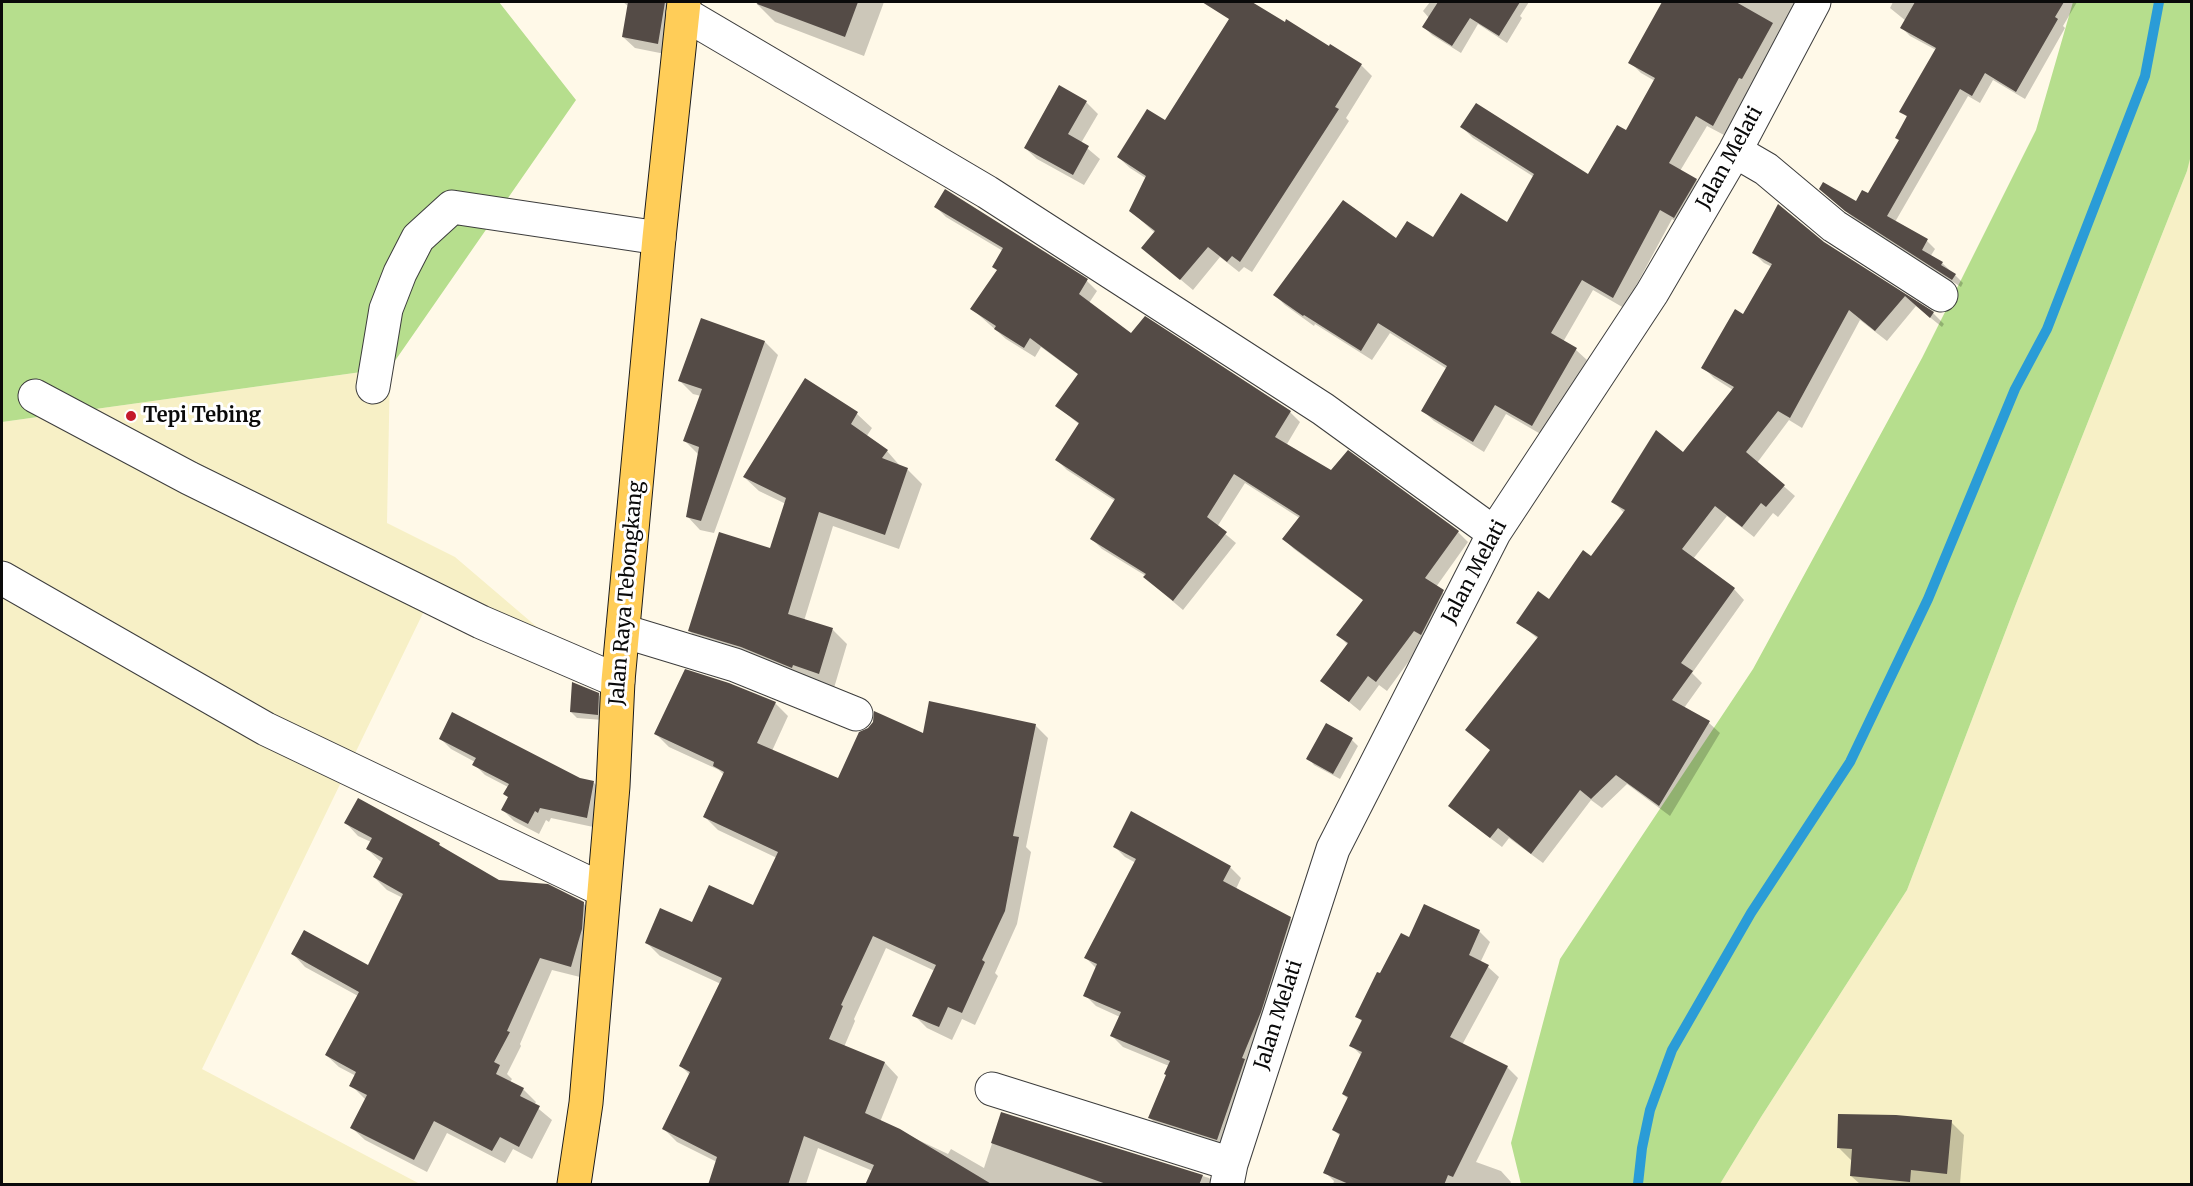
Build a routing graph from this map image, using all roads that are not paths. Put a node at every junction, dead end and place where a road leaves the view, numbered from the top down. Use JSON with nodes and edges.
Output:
{"nodes":[{"id":1,"x":1814,"y":2,"type":"edge"},
{"id":2,"x":683,"y":7,"type":"edge"},
{"id":3,"x":1735,"y":151,"type":"junction"},
{"id":4,"x":659,"y":238,"type":"junction"},
{"id":5,"x":1941,"y":295,"type":"dead end"},
{"id":6,"x":373,"y":387,"type":"dead end"},
{"id":7,"x":35,"y":396,"type":"dead end"},
{"id":8,"x":1494,"y":533,"type":"junction"},
{"id":9,"x":2,"y":578,"type":"edge"},
{"id":10,"x":623,"y":631,"type":"junction"},
{"id":11,"x":618,"y":681,"type":"junction"},
{"id":12,"x":855,"y":714,"type":"dead end"},
{"id":13,"x":603,"y":890,"type":"junction"},
{"id":14,"x":992,"y":1089,"type":"dead end"},
{"id":15,"x":1229,"y":1174,"type":"edge"},
{"id":16,"x":574,"y":1185,"type":"edge"}],
"edges":[{"from":1,"to":3,"type":"street","name":"Jalan Melati"},
{"from":2,"to":4,"type":"main road","name":"Jalan Raya Tebongkang"},
{"from":2,"to":8,"type":"street"},
{"from":3,"to":5,"type":"street"},
{"from":3,"to":8,"type":"street","name":"Jalan Melati"},
{"from":4,"to":6,"type":"street"},
{"from":4,"to":10,"type":"main road","name":"Jalan Raya Tebongkang"},
{"from":7,"to":11,"type":"street"},
{"from":8,"to":15,"type":"street","name":"Jalan Melati"},
{"from":9,"to":13,"type":"street"},
{"from":10,"to":11,"type":"main road","name":"Jalan Raya Tebongkang"},
{"from":10,"to":12,"type":"street"},
{"from":11,"to":13,"type":"main road","name":"Jalan Raya Tebongkang"},
{"from":13,"to":16,"type":"main road","name":"Jalan Raya Tebongkang"},
{"from":14,"to":15,"type":"street"}]}
